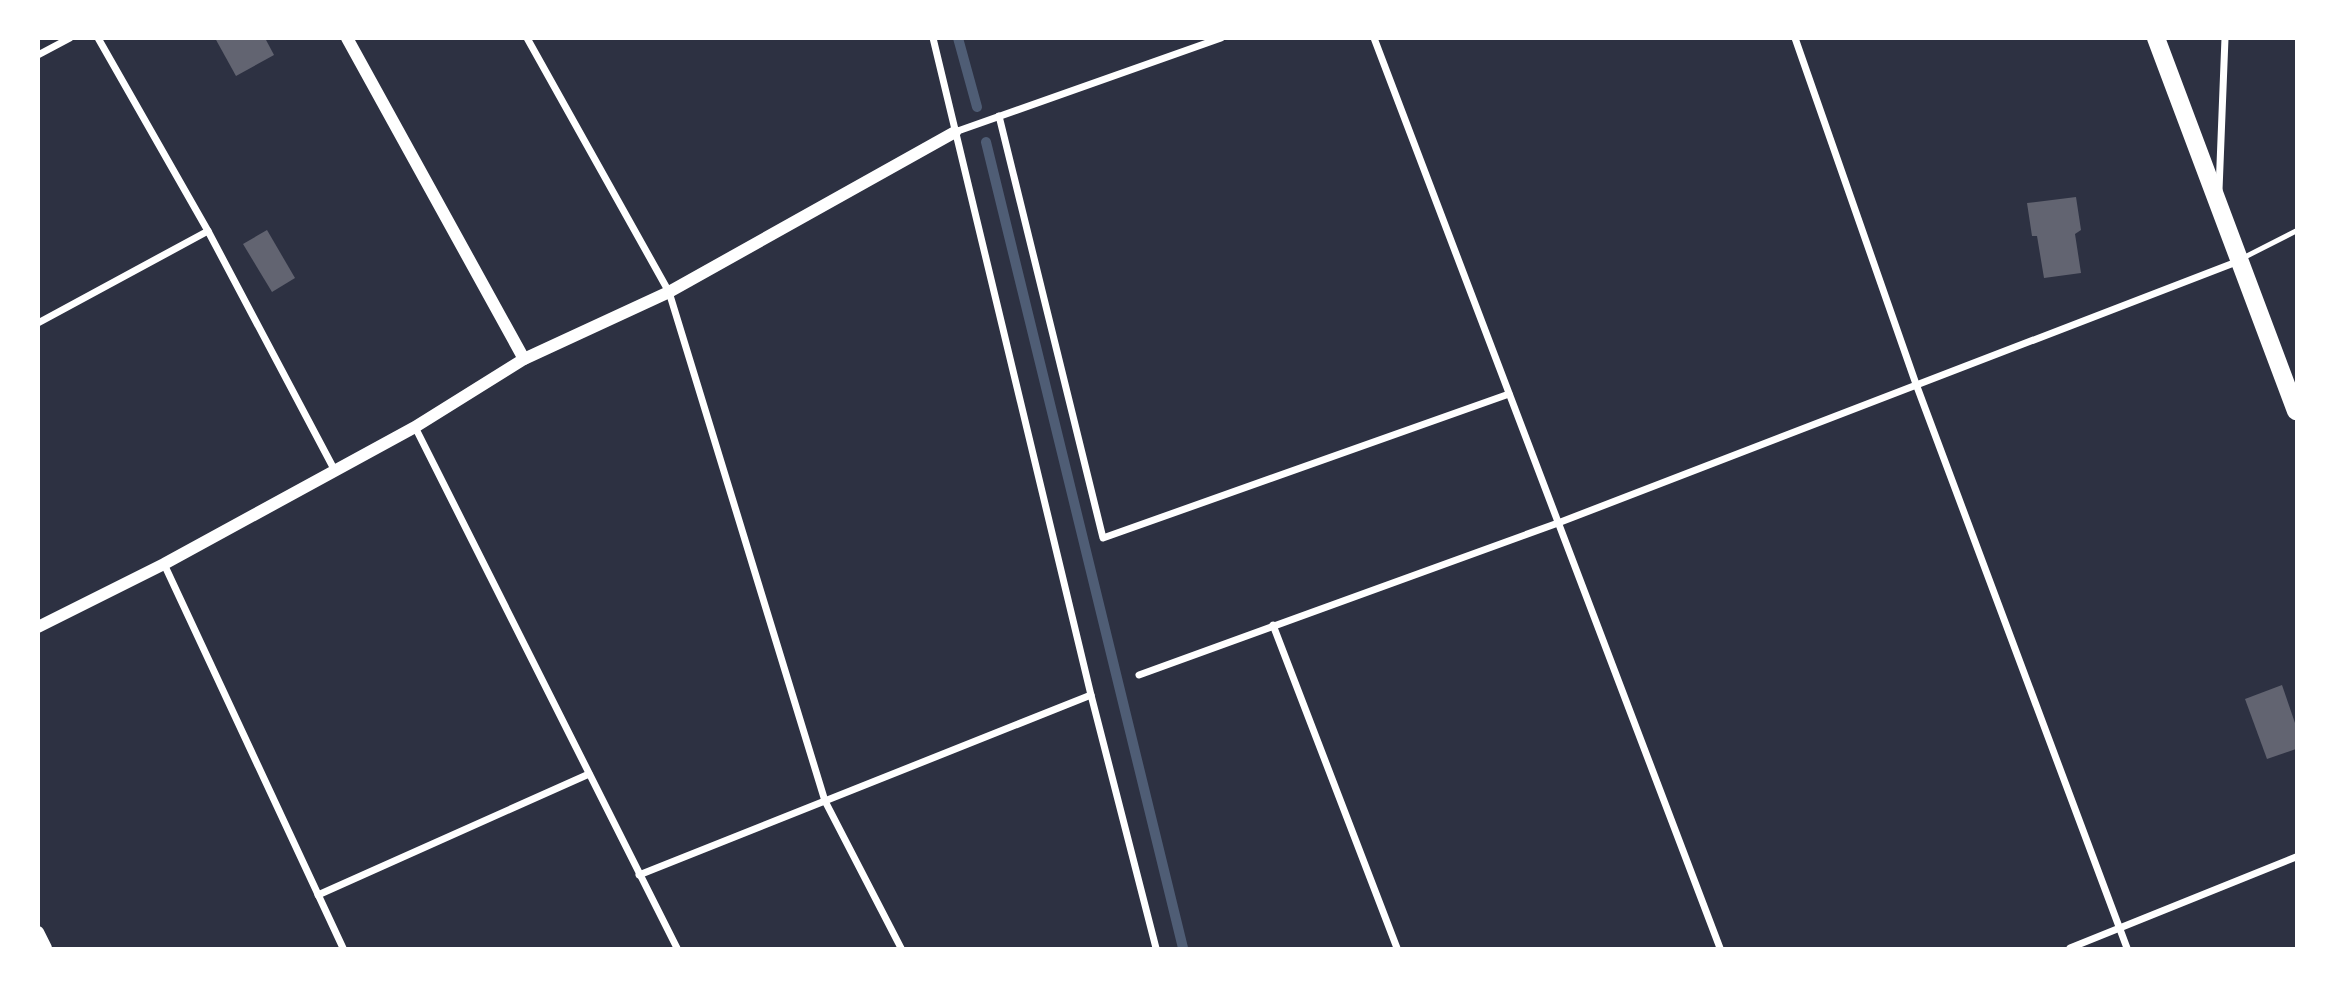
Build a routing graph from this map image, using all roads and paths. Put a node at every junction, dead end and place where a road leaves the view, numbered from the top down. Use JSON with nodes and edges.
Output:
{"nodes":[{"id":1,"x":70,"y":38,"type":"edge"},
{"id":2,"x":98,"y":38,"type":"edge"},
{"id":3,"x":347,"y":38,"type":"edge"},
{"id":4,"x":527,"y":38,"type":"edge"},
{"id":5,"x":933,"y":38,"type":"edge"},
{"id":6,"x":1221,"y":38,"type":"edge"},
{"id":7,"x":1374,"y":38,"type":"edge"},
{"id":8,"x":1795,"y":38,"type":"edge"},
{"id":9,"x":2156,"y":38,"type":"edge"},
{"id":10,"x":2225,"y":38,"type":"edge"},
{"id":11,"x":38,"y":55,"type":"edge"},
{"id":12,"x":999,"y":116,"type":"junction"},
{"id":13,"x":955,"y":132,"type":"junction"},
{"id":14,"x":2212,"y":191,"type":"junction"},
{"id":15,"x":208,"y":231,"type":"junction"},
{"id":16,"x":2297,"y":231,"type":"edge"},
{"id":17,"x":2239,"y":261,"type":"junction"},
{"id":18,"x":669,"y":292,"type":"junction"},
{"id":19,"x":38,"y":323,"type":"edge"},
{"id":20,"x":524,"y":359,"type":"junction"},
{"id":21,"x":1916,"y":384,"type":"junction"},
{"id":22,"x":1509,"y":394,"type":"junction"},
{"id":23,"x":2297,"y":411,"type":"edge"},
{"id":24,"x":415,"y":427,"type":"junction"},
{"id":25,"x":334,"y":469,"type":"junction"},
{"id":26,"x":1558,"y":523,"type":"junction"},
{"id":27,"x":164,"y":564,"type":"junction"},
{"id":28,"x":1273,"y":625,"type":"junction"},
{"id":29,"x":38,"y":627,"type":"edge"},
{"id":30,"x":1139,"y":675,"type":"dead end"},
{"id":31,"x":1091,"y":695,"type":"junction"},
{"id":32,"x":589,"y":774,"type":"junction"},
{"id":33,"x":825,"y":801,"type":"junction"},
{"id":34,"x":2297,"y":857,"type":"edge"},
{"id":35,"x":639,"y":875,"type":"junction"},
{"id":36,"x":318,"y":895,"type":"junction"},
{"id":37,"x":2120,"y":930,"type":"junction"},
{"id":38,"x":38,"y":932,"type":"edge"},
{"id":39,"x":46,"y":948,"type":"edge"},
{"id":40,"x":342,"y":948,"type":"edge"},
{"id":41,"x":677,"y":948,"type":"edge"},
{"id":42,"x":901,"y":948,"type":"edge"},
{"id":43,"x":1156,"y":948,"type":"edge"},
{"id":44,"x":1397,"y":948,"type":"edge"},
{"id":45,"x":1720,"y":948,"type":"edge"},
{"id":46,"x":2070,"y":948,"type":"edge"},
{"id":47,"x":2127,"y":948,"type":"edge"}],
"edges":[{"from":1,"to":11,"type":"street"},
{"from":2,"to":15,"type":"street"},
{"from":3,"to":20,"type":"street"},
{"from":4,"to":18,"type":"street"},
{"from":5,"to":13,"type":"street"},
{"from":6,"to":12,"type":"street"},
{"from":7,"to":22,"type":"street"},
{"from":8,"to":21,"type":"street"},
{"from":9,"to":14,"type":"main road"},
{"from":10,"to":14,"type":"street"},
{"from":12,"to":13,"type":"street"},
{"from":12,"to":22,"type":"street"},
{"from":13,"to":18,"type":"street"},
{"from":13,"to":31,"type":"street"},
{"from":14,"to":17,"type":"main road"},
{"from":15,"to":19,"type":"street"},
{"from":15,"to":25,"type":"street"},
{"from":16,"to":17,"type":"lane"},
{"from":17,"to":21,"type":"street"},
{"from":17,"to":23,"type":"main road"},
{"from":18,"to":20,"type":"street"},
{"from":18,"to":33,"type":"street"},
{"from":20,"to":24,"type":"street"},
{"from":21,"to":26,"type":"street"},
{"from":21,"to":37,"type":"street"},
{"from":22,"to":26,"type":"street"},
{"from":24,"to":25,"type":"street"},
{"from":24,"to":32,"type":"street"},
{"from":25,"to":27,"type":"street"},
{"from":26,"to":28,"type":"street"},
{"from":26,"to":45,"type":"street"},
{"from":27,"to":29,"type":"street"},
{"from":27,"to":36,"type":"street"},
{"from":28,"to":30,"type":"street"},
{"from":28,"to":44,"type":"street"},
{"from":31,"to":33,"type":"street"},
{"from":31,"to":43,"type":"street"},
{"from":32,"to":35,"type":"street"},
{"from":32,"to":36,"type":"street"},
{"from":33,"to":35,"type":"street"},
{"from":33,"to":42,"type":"street"},
{"from":34,"to":37,"type":"street"},
{"from":35,"to":41,"type":"street"},
{"from":36,"to":40,"type":"street"},
{"from":37,"to":46,"type":"street"},
{"from":37,"to":47,"type":"street"},
{"from":38,"to":39,"type":"street"}]}
